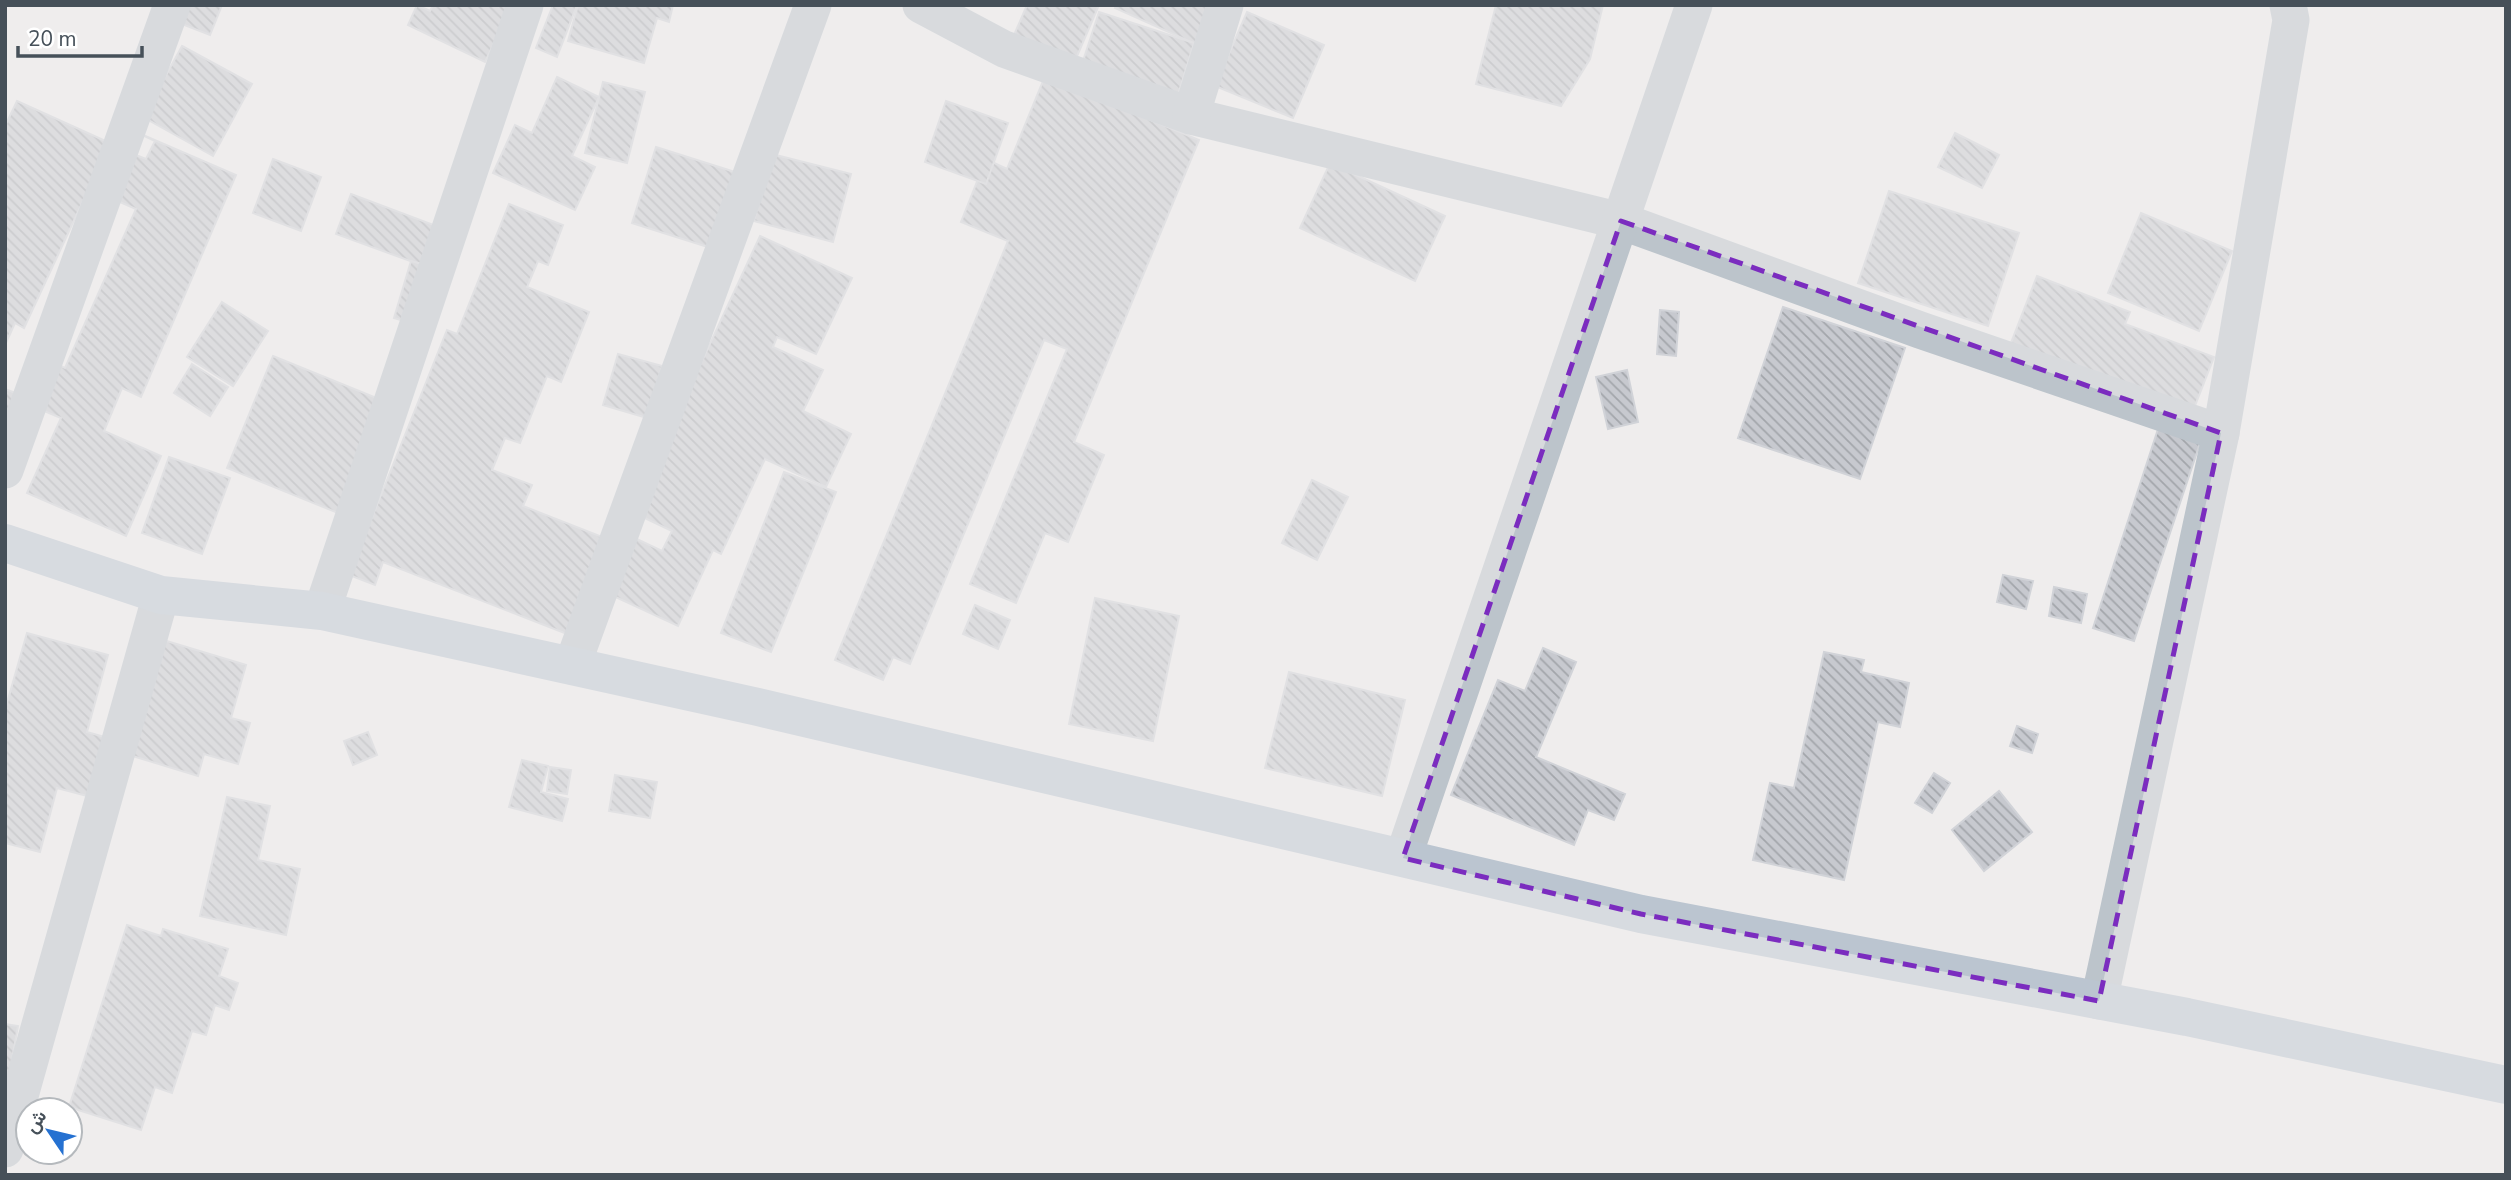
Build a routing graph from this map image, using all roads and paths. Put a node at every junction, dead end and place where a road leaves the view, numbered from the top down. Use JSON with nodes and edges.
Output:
{"nodes":[{"id":1,"x":173,"y":5,"type":"edge"},
{"id":2,"x":525,"y":5,"type":"edge"},
{"id":3,"x":813,"y":5,"type":"edge"},
{"id":4,"x":920,"y":5,"type":"edge"},
{"id":5,"x":1225,"y":5,"type":"edge"},
{"id":6,"x":1695,"y":5,"type":"edge"},
{"id":7,"x":2288,"y":5,"type":"edge"},
{"id":8,"x":1191,"y":116,"type":"junction"},
{"id":9,"x":1621,"y":221,"type":"junction"},
{"id":10,"x":2221,"y":433,"type":"junction"},
{"id":11,"x":5,"y":470,"type":"edge"},
{"id":12,"x":5,"y":543,"type":"edge"},
{"id":13,"x":161,"y":595,"type":"junction"},
{"id":14,"x":322,"y":611,"type":"junction"},
{"id":15,"x":572,"y":666,"type":"junction"},
{"id":16,"x":1403,"y":858,"type":"junction"},
{"id":17,"x":2099,"y":1001,"type":"junction"},
{"id":18,"x":2506,"y":1085,"type":"edge"},
{"id":19,"x":5,"y":1149,"type":"edge"}],
"edges":[{"from":1,"to":11,"type":"street"},
{"from":2,"to":14,"type":"street"},
{"from":3,"to":15,"type":"street"},
{"from":4,"to":8,"type":"street"},
{"from":5,"to":8,"type":"street"},
{"from":6,"to":9,"type":"street"},
{"from":7,"to":10,"type":"street"},
{"from":8,"to":9,"type":"street"},
{"from":9,"to":10,"type":"street"},
{"from":9,"to":16,"type":"street"},
{"from":10,"to":17,"type":"street"},
{"from":12,"to":13,"type":"main road"},
{"from":13,"to":14,"type":"main road"},
{"from":13,"to":19,"type":"street"},
{"from":14,"to":15,"type":"main road"},
{"from":15,"to":16,"type":"main road"},
{"from":16,"to":17,"type":"main road"},
{"from":17,"to":18,"type":"main road"}]}
